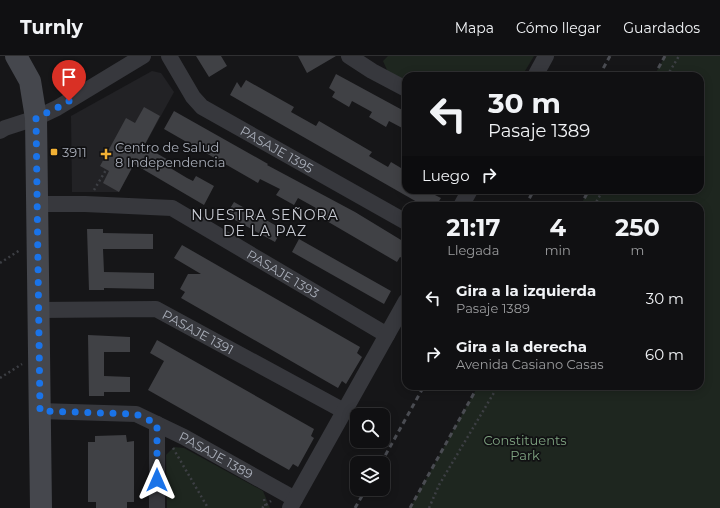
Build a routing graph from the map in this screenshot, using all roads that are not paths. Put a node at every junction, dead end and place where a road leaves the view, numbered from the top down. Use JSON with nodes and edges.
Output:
{"nodes":[{"id":1,"x":16,"y":56,"type":"edge"},
{"id":2,"x":143,"y":56,"type":"edge"},
{"id":3,"x":169,"y":56,"type":"edge"},
{"id":4,"x":349,"y":56,"type":"edge"},
{"id":5,"x":546,"y":56,"type":"edge"},
{"id":6,"x":366,"y":60,"type":"edge"},
{"id":7,"x":537,"y":72,"type":"edge"},
{"id":8,"x":402,"y":86,"type":"edge"},
{"id":9,"x":36,"y":118,"type":"junction"},
{"id":10,"x":0,"y":131,"type":"edge"},
{"id":11,"x":37,"y":204,"type":"junction"},
{"id":12,"x":402,"y":220,"type":"edge"},
{"id":13,"x":402,"y":309,"type":"edge"},
{"id":14,"x":38,"y":310,"type":"junction"},
{"id":15,"x":387,"y":335,"type":"junction"},
{"id":16,"x":40,"y":411,"type":"junction"},
{"id":17,"x":344,"y":411,"type":"junction"},
{"id":18,"x":157,"y":424,"type":"junction"},
{"id":19,"x":293,"y":504,"type":"edge"},
{"id":20,"x":41,"y":508,"type":"edge"},
{"id":21,"x":157,"y":508,"type":"edge"}],
"edges":[{"from":1,"to":9,"type":"main road"},
{"from":2,"to":9,"type":"street"},
{"from":3,"to":12,"type":"street","name":"PASAJE 1395"},
{"from":4,"to":6,"type":"street"},
{"from":5,"to":7,"type":"street"},
{"from":6,"to":8,"type":"street"},
{"from":9,"to":10,"type":"street"},
{"from":9,"to":11,"type":"main road"},
{"from":11,"to":14,"type":"main road"},
{"from":11,"to":15,"type":"street","name":"PASAJE 1393"},
{"from":13,"to":15,"type":"street"},
{"from":14,"to":16,"type":"main road"},
{"from":14,"to":17,"type":"street","name":"PASAJE 1391"},
{"from":15,"to":17,"type":"street"},
{"from":16,"to":18,"type":"street","name":"PASAJE 1389"},
{"from":16,"to":20,"type":"main road"},
{"from":17,"to":19,"type":"street"},
{"from":18,"to":19,"type":"street","name":"PASAJE 1389"},
{"from":18,"to":21,"type":"street"}]}
